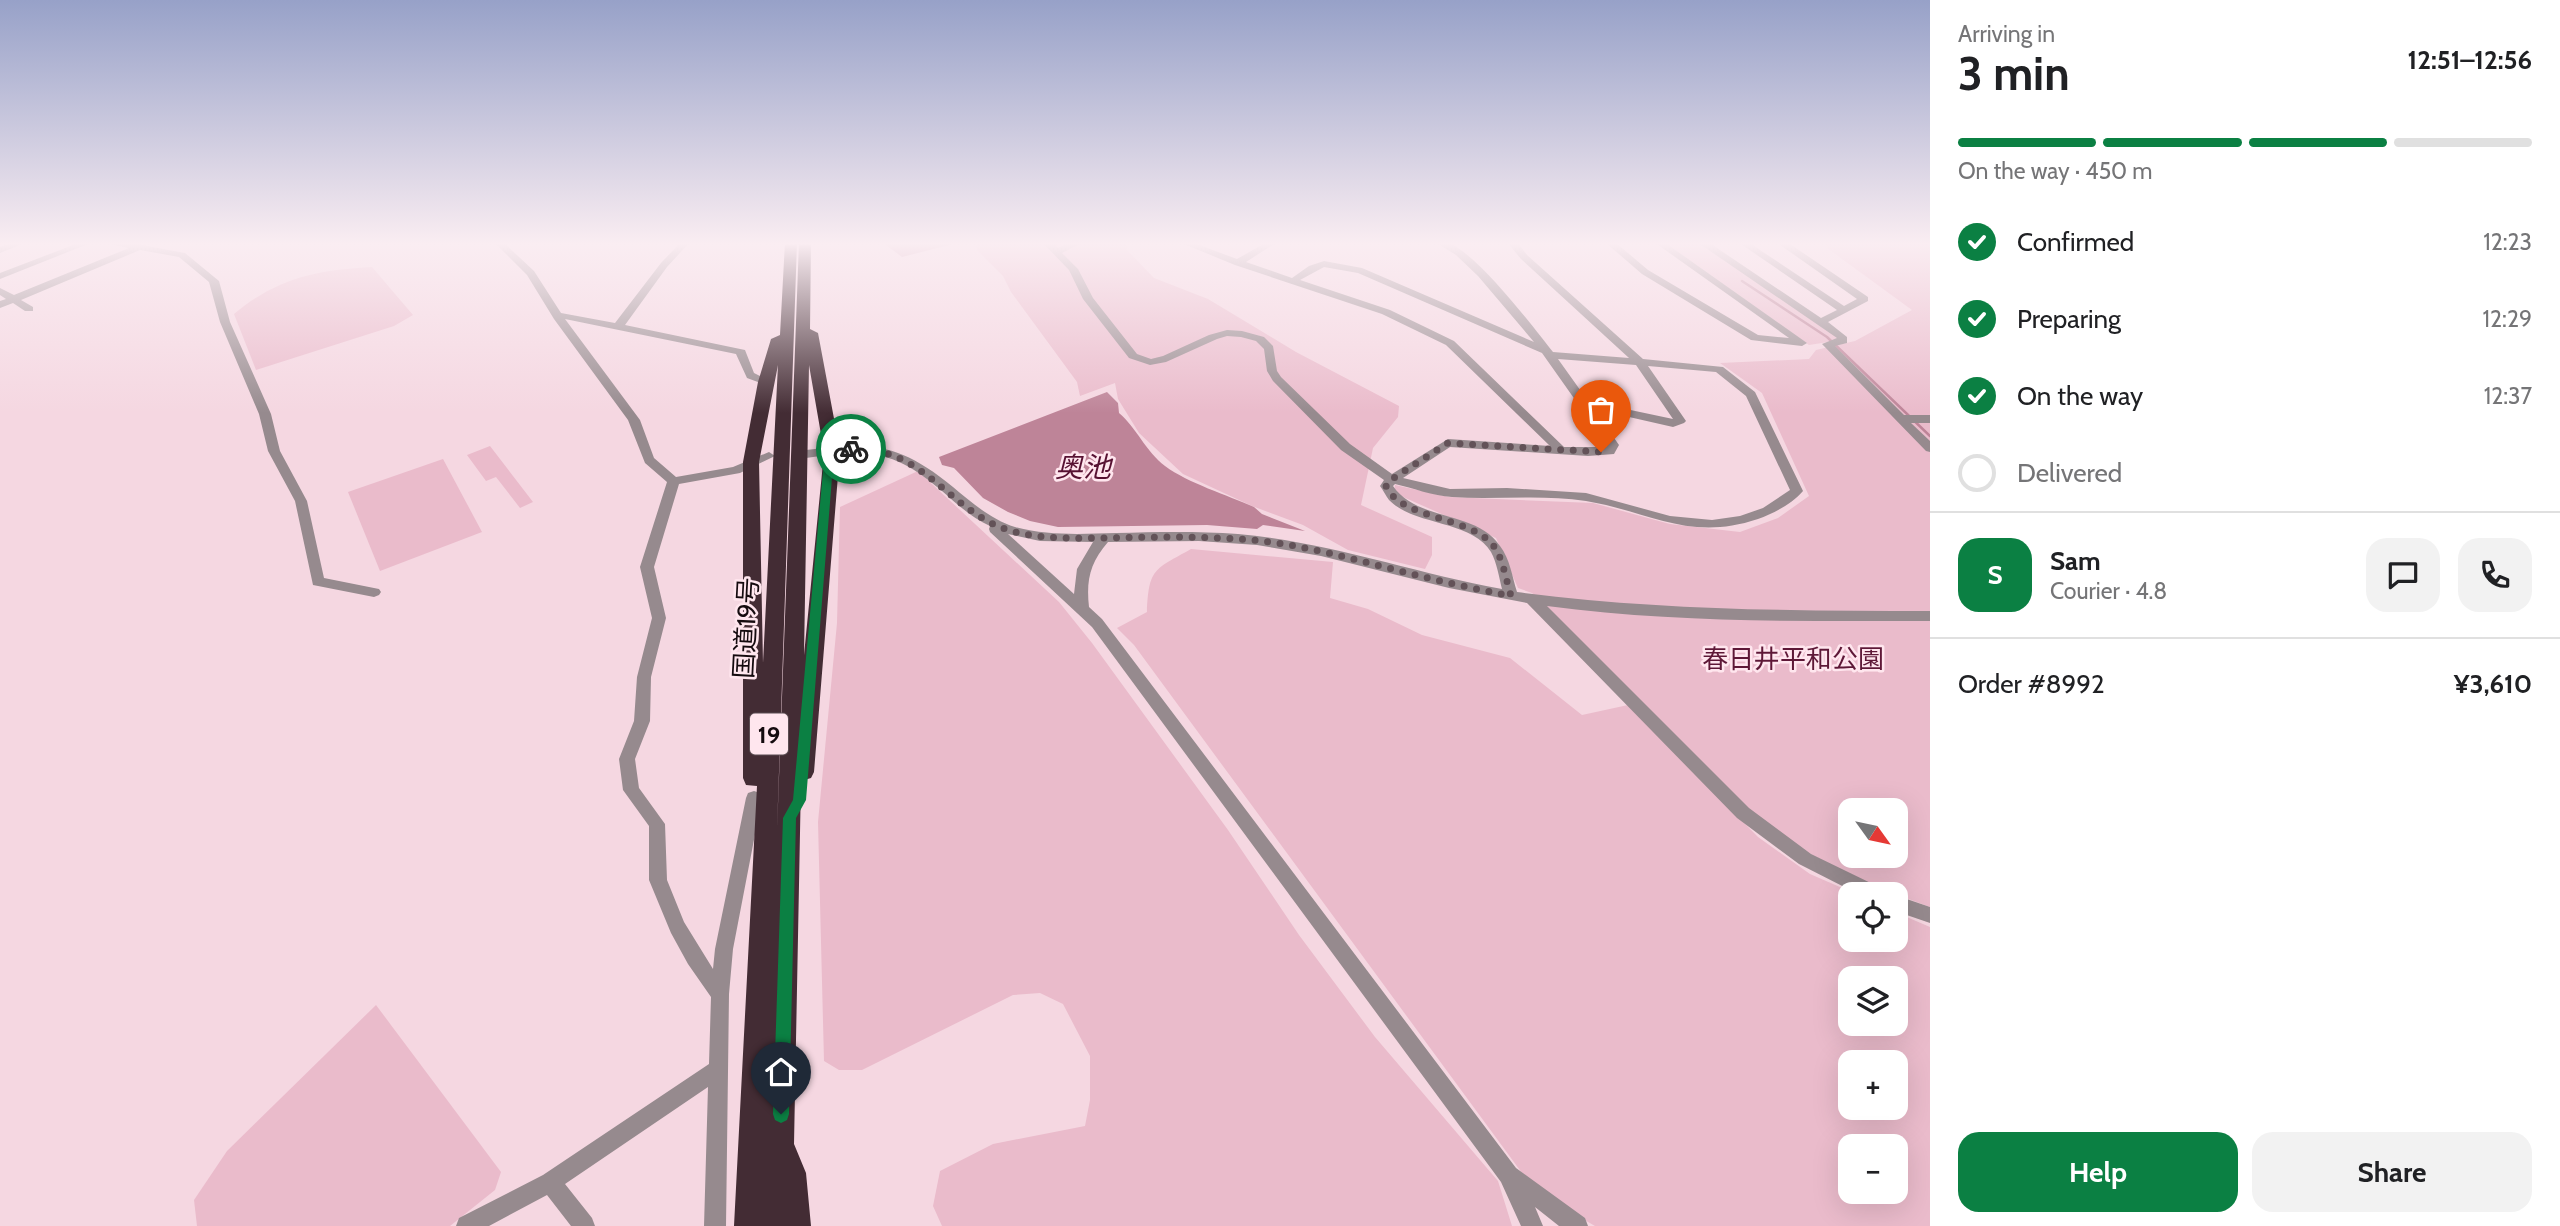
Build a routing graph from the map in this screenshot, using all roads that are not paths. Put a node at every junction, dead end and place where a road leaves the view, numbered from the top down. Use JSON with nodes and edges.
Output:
{"nodes":[{"id":1,"x":14,"y":299,"type":"joint"},
{"id":2,"x":219,"y":299,"type":"edge"},
{"id":3,"x":547,"y":299,"type":"edge"},
{"id":4,"x":639,"y":299,"type":"edge"},
{"id":5,"x":794,"y":299,"type":"edge"},
{"id":6,"x":798,"y":299,"type":"edge"},
{"id":7,"x":1088,"y":299,"type":"edge"},
{"id":8,"x":1348,"y":299,"type":"edge"},
{"id":9,"x":1425,"y":299,"type":"edge"},
{"id":10,"x":1501,"y":299,"type":"edge"},
{"id":11,"x":1570,"y":299,"type":"edge"},
{"id":12,"x":1690,"y":299,"type":"edge"},
{"id":13,"x":1740,"y":299,"type":"edge"},
{"id":14,"x":1787,"y":299,"type":"edge"},
{"id":15,"x":1828,"y":299,"type":"edge"},
{"id":16,"x":1864,"y":299,"type":"edge"},
{"id":17,"x":0,"y":305,"type":"edge"},
{"id":18,"x":29,"y":309,"type":"dead end"},
{"id":19,"x":1844,"y":310,"type":"junction"},
{"id":20,"x":558,"y":317,"type":"junction"},
{"id":21,"x":795,"y":321,"type":"junction"},
{"id":22,"x":1821,"y":322,"type":"junction"},
{"id":23,"x":618,"y":327,"type":"junction"},
{"id":24,"x":1546,"y":353,"type":"junction"},
{"id":25,"x":1639,"y":362,"type":"junction"},
{"id":26,"x":766,"y":382,"type":"junction"},
{"id":27,"x":1583,"y":403,"type":"junction"},
{"id":28,"x":1900,"y":419,"type":"junction"},
{"id":29,"x":1930,"y":419,"type":"edge"},
{"id":30,"x":1930,"y":448,"type":"edge"},
{"id":31,"x":1560,"y":449,"type":"junction"},
{"id":32,"x":830,"y":450,"type":"junction"},
{"id":33,"x":806,"y":454,"type":"dead end"},
{"id":34,"x":769,"y":456,"type":"dead end"},
{"id":35,"x":751,"y":462,"type":"junction"},
{"id":36,"x":1392,"y":479,"type":"junction"},
{"id":37,"x":674,"y":481,"type":"junction"},
{"id":38,"x":986,"y":521,"type":"junction"},
{"id":39,"x":1104,"y":538,"type":"junction"},
{"id":40,"x":374,"y":592,"type":"dead end"},
{"id":41,"x":1511,"y":596,"type":"junction"},
{"id":42,"x":1531,"y":598,"type":"junction"},
{"id":43,"x":1082,"y":607,"type":"junction"},
{"id":44,"x":1930,"y":616,"type":"edge"},
{"id":45,"x":754,"y":798,"type":"junction"},
{"id":46,"x":790,"y":818,"type":"junction"},
{"id":47,"x":765,"y":822,"type":"junction"},
{"id":48,"x":1851,"y":882,"type":"edge"},
{"id":49,"x":1908,"y":907,"type":"edge"},
{"id":50,"x":1930,"y":915,"type":"edge"},
{"id":51,"x":720,"y":993,"type":"junction"},
{"id":52,"x":718,"y":1069,"type":"junction"},
{"id":53,"x":780,"y":1141,"type":"junction"},
{"id":54,"x":1509,"y":1175,"type":"junction"},
{"id":55,"x":550,"y":1182,"type":"junction"},
{"id":56,"x":467,"y":1226,"type":"edge"},
{"id":57,"x":584,"y":1226,"type":"edge"},
{"id":58,"x":715,"y":1226,"type":"edge"},
{"id":59,"x":749,"y":1226,"type":"edge"},
{"id":60,"x":778,"y":1226,"type":"edge"},
{"id":61,"x":796,"y":1226,"type":"edge"},
{"id":62,"x":1532,"y":1226,"type":"edge"},
{"id":63,"x":1577,"y":1226,"type":"edge"}],
"edges":[{"from":1,"to":17,"type":"street"},
{"from":1,"to":18,"type":"street"},
{"from":2,"to":40,"type":"street"},
{"from":3,"to":20,"type":"street"},
{"from":4,"to":23,"type":"street"},
{"from":5,"to":21,"type":"highway","name":"国道19号","number":"19"},
{"from":6,"to":21,"type":"highway","name":"国道19号","number":"19"},
{"from":7,"to":36,"type":"street"},
{"from":8,"to":31,"type":"street"},
{"from":9,"to":24,"type":"street"},
{"from":10,"to":24,"type":"street"},
{"from":11,"to":25,"type":"street"},
{"from":12,"to":13,"type":"street"},
{"from":14,"to":22,"type":"street"},
{"from":15,"to":19,"type":"street"},
{"from":16,"to":19,"type":"street"},
{"from":19,"to":22,"type":"street"},
{"from":20,"to":23,"type":"street"},
{"from":20,"to":37,"type":"street"},
{"from":21,"to":26,"type":"highway"},
{"from":21,"to":32,"type":"highway"},
{"from":21,"to":46,"type":"highway","name":"国道19号","number":"19"},
{"from":21,"to":47,"type":"highway","name":"国道19号","number":"19"},
{"from":22,"to":28,"type":"street"},
{"from":23,"to":26,"type":"street"},
{"from":24,"to":25,"type":"street"},
{"from":24,"to":27,"type":"street"},
{"from":25,"to":27,"type":"street"},
{"from":25,"to":36,"type":"street"},
{"from":26,"to":35,"type":"highway"},
{"from":27,"to":31,"type":"street"},
{"from":28,"to":29,"type":"street"},
{"from":28,"to":30,"type":"street"},
{"from":31,"to":36,"type":"street"},
{"from":32,"to":33,"type":"street"},
{"from":32,"to":38,"type":"street"},
{"from":32,"to":46,"type":"highway"},
{"from":34,"to":35,"type":"street"},
{"from":35,"to":37,"type":"street"},
{"from":35,"to":45,"type":"highway"},
{"from":36,"to":41,"type":"street"},
{"from":37,"to":51,"type":"street"},
{"from":38,"to":39,"type":"street"},
{"from":38,"to":43,"type":"street"},
{"from":39,"to":41,"type":"street"},
{"from":39,"to":43,"type":"street"},
{"from":41,"to":42,"type":"street"},
{"from":42,"to":44,"type":"street"},
{"from":42,"to":48,"type":"street"},
{"from":43,"to":54,"type":"street"},
{"from":45,"to":47,"type":"highway"},
{"from":45,"to":51,"type":"street"},
{"from":46,"to":53,"type":"highway","name":"国道19号","number":"19"},
{"from":47,"to":59,"type":"highway","name":"国道19号","number":"19"},
{"from":49,"to":50,"type":"street"},
{"from":51,"to":52,"type":"street"},
{"from":52,"to":55,"type":"street"},
{"from":52,"to":58,"type":"street"},
{"from":53,"to":60,"type":"highway","name":"国道19号","number":"19"},
{"from":53,"to":61,"type":"highway"},
{"from":54,"to":62,"type":"street"},
{"from":54,"to":63,"type":"street"},
{"from":55,"to":56,"type":"street"},
{"from":55,"to":57,"type":"street"}]}
